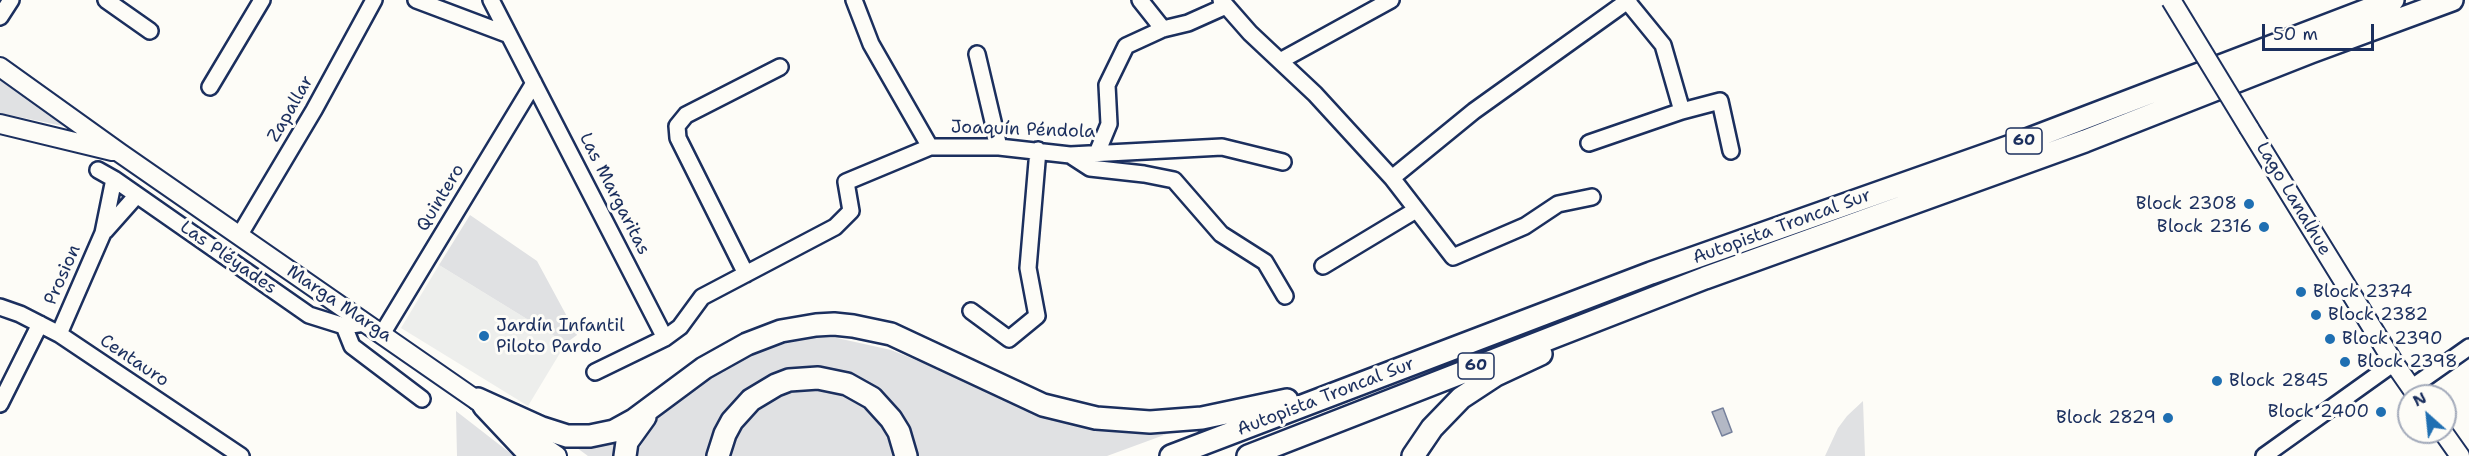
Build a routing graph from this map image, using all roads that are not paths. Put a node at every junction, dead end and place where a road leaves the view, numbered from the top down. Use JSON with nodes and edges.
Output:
{"nodes":[{"id":1,"x":11,"y":0,"type":"edge"},
{"id":2,"x":106,"y":0,"type":"edge"},
{"id":3,"x":262,"y":0,"type":"edge"},
{"id":4,"x":374,"y":0,"type":"edge"},
{"id":5,"x":416,"y":0,"type":"edge"},
{"id":6,"x":492,"y":0,"type":"edge"},
{"id":7,"x":855,"y":0,"type":"edge"},
{"id":8,"x":1140,"y":0,"type":"edge"},
{"id":9,"x":1391,"y":0,"type":"edge"},
{"id":10,"x":2170,"y":0,"type":"edge"},
{"id":11,"x":2393,"y":0,"type":"edge"},
{"id":12,"x":2452,"y":0,"type":"edge"},
{"id":13,"x":1628,"y":1,"type":"edge"},
{"id":14,"x":1224,"y":3,"type":"edge"},
{"id":15,"x":0,"y":17,"type":"edge"},
{"id":16,"x":1163,"y":29,"type":"junction"},
{"id":17,"x":150,"y":31,"type":"dead end"},
{"id":18,"x":509,"y":35,"type":"junction"},
{"id":19,"x":978,"y":54,"type":"dead end"},
{"id":20,"x":1280,"y":62,"type":"junction"},
{"id":21,"x":0,"y":67,"type":"edge"},
{"id":22,"x":780,"y":68,"type":"dead end"},
{"id":23,"x":534,"y":83,"type":"junction"},
{"id":24,"x":210,"y":87,"type":"dead end"},
{"id":25,"x":1682,"y":111,"type":"junction"},
{"id":26,"x":3,"y":125,"type":"edge"},
{"id":27,"x":1589,"y":143,"type":"dead end"},
{"id":28,"x":930,"y":147,"type":"junction"},
{"id":29,"x":999,"y":147,"type":"junction"},
{"id":30,"x":1038,"y":150,"type":"junction"},
{"id":31,"x":1731,"y":151,"type":"dead end"},
{"id":32,"x":120,"y":153,"type":"junction"},
{"id":33,"x":1097,"y":153,"type":"junction"},
{"id":34,"x":1070,"y":155,"type":"junction"},
{"id":35,"x":1283,"y":162,"type":"dead end"},
{"id":36,"x":98,"y":170,"type":"dead end"},
{"id":37,"x":1392,"y":178,"type":"junction"},
{"id":38,"x":114,"y":179,"type":"junction"},
{"id":39,"x":137,"y":195,"type":"junction"},
{"id":40,"x":1592,"y":197,"type":"dead end"},
{"id":41,"x":1416,"y":210,"type":"junction"},
{"id":42,"x":103,"y":233,"type":"junction"},
{"id":43,"x":238,"y":236,"type":"junction"},
{"id":44,"x":1323,"y":266,"type":"dead end"},
{"id":45,"x":746,"y":274,"type":"junction"},
{"id":46,"x":1705,"y":278,"type":"junction"},
{"id":47,"x":1285,"y":296,"type":"dead end"},
{"id":48,"x":0,"y":307,"type":"edge"},
{"id":49,"x":972,"y":310,"type":"dead end"},
{"id":50,"x":365,"y":323,"type":"junction"},
{"id":51,"x":40,"y":324,"type":"junction"},
{"id":52,"x":344,"y":326,"type":"junction"},
{"id":53,"x":58,"y":334,"type":"junction"},
{"id":54,"x":382,"y":334,"type":"junction"},
{"id":55,"x":665,"y":338,"type":"junction"},
{"id":56,"x":2469,"y":347,"type":"edge"},
{"id":57,"x":2394,"y":363,"type":"junction"},
{"id":58,"x":595,"y":372,"type":"dead end"},
{"id":59,"x":1387,"y":374,"type":"junction"},
{"id":60,"x":2408,"y":384,"type":"edge"},
{"id":61,"x":2424,"y":384,"type":"edge"},
{"id":62,"x":422,"y":399,"type":"dead end"},
{"id":63,"x":478,"y":399,"type":"junction"},
{"id":64,"x":0,"y":404,"type":"edge"},
{"id":65,"x":653,"y":407,"type":"junction"},
{"id":66,"x":241,"y":456,"type":"edge"},
{"id":67,"x":531,"y":456,"type":"edge"},
{"id":68,"x":557,"y":456,"type":"edge"},
{"id":69,"x":625,"y":456,"type":"edge"},
{"id":70,"x":718,"y":456,"type":"edge"},
{"id":71,"x":906,"y":456,"type":"edge"},
{"id":72,"x":1171,"y":456,"type":"edge"},
{"id":73,"x":1248,"y":456,"type":"edge"},
{"id":74,"x":1413,"y":456,"type":"edge"},
{"id":75,"x":2264,"y":456,"type":"edge"}],
"edges":[{"from":1,"to":15,"type":"street"},
{"from":2,"to":17,"type":"street"},
{"from":3,"to":24,"type":"street"},
{"from":4,"to":43,"type":"street","name":"Zapallar"},
{"from":5,"to":18,"type":"street"},
{"from":6,"to":18,"type":"street","name":"Las Margaritas"},
{"from":7,"to":28,"type":"street"},
{"from":8,"to":16,"type":"street"},
{"from":9,"to":20,"type":"street"},
{"from":10,"to":57,"type":"main road","name":"Lago Lanalhue","bridge":true},
{"from":11,"to":59,"type":"highway","name":"Autopista Troncal Sur","number":"60"},
{"from":12,"to":46,"type":"highway","name":"Autopista Troncal Sur","number":"60"},
{"from":13,"to":25,"type":"street"},
{"from":13,"to":37,"type":"street"},
{"from":14,"to":16,"type":"street"},
{"from":14,"to":20,"type":"street"},
{"from":16,"to":33,"type":"street"},
{"from":18,"to":23,"type":"street","name":"Las Margaritas"},
{"from":19,"to":29,"type":"street"},
{"from":20,"to":37,"type":"street"},
{"from":21,"to":32,"type":"main road","name":"Marga Marga"},
{"from":22,"to":45,"type":"street"},
{"from":23,"to":54,"type":"street","name":"Quintero"},
{"from":23,"to":55,"type":"street","name":"Las Margaritas"},
{"from":25,"to":27,"type":"street"},
{"from":25,"to":31,"type":"street"},
{"from":26,"to":32,"type":"main road","name":"Marga Marga"},
{"from":28,"to":29,"type":"street","name":"Joaquín Péndola"},
{"from":28,"to":45,"type":"street","name":"Joaquín Péndola"},
{"from":29,"to":30,"type":"street","name":"Joaquín Péndola"},
{"from":30,"to":34,"type":"street","name":"Joaquín Péndola"},
{"from":30,"to":49,"type":"street"},
{"from":32,"to":43,"type":"main road","name":"Marga Marga"},
{"from":33,"to":34,"type":"street","name":"Joaquín Péndola"},
{"from":33,"to":35,"type":"street","name":"Joaquín Péndola"},
{"from":34,"to":47,"type":"street"},
{"from":36,"to":38,"type":"street","name":"Las Pléyades"},
{"from":37,"to":41,"type":"street"},
{"from":38,"to":39,"type":"street","name":"Las Pléyades"},
{"from":38,"to":42,"type":"street","name":"Prosion"},
{"from":39,"to":42,"type":"street","name":"Prosion"},
{"from":39,"to":52,"type":"street","name":"Las Pléyades"},
{"from":40,"to":41,"type":"street"},
{"from":41,"to":44,"type":"street"},
{"from":42,"to":53,"type":"street","name":"Prosion"},
{"from":43,"to":50,"type":"main road","name":"Marga Marga"},
{"from":45,"to":55,"type":"street","name":"Joaquín Péndola"},
{"from":46,"to":73,"type":"highway","name":"Autopista Troncal Sur","number":"60"},
{"from":46,"to":74,"type":"highway"},
{"from":48,"to":51,"type":"street","name":"Centauro"},
{"from":50,"to":52,"type":"street","name":"Las Pléyades"},
{"from":50,"to":54,"type":"main road","name":"Marga Marga"},
{"from":51,"to":53,"type":"street","name":"Centauro"},
{"from":51,"to":64,"type":"street"},
{"from":52,"to":62,"type":"street","name":"Marga Marga"},
{"from":53,"to":66,"type":"street","name":"Centauro"},
{"from":54,"to":63,"type":"main road","name":"Marga Marga"},
{"from":55,"to":58,"type":"street"},
{"from":56,"to":61,"type":"street"},
{"from":57,"to":60,"type":"main road","name":"Lago Lanalhue"},
{"from":57,"to":75,"type":"street"},
{"from":59,"to":65,"type":"highway"},
{"from":59,"to":72,"type":"highway","name":"Autopista Troncal Sur","number":"60"},
{"from":63,"to":65,"type":"highway"},
{"from":63,"to":67,"type":"highway"},
{"from":63,"to":68,"type":"main road","name":"Marga Marga"},
{"from":65,"to":69,"type":"highway"},
{"from":70,"to":71,"type":"highway"}]}
